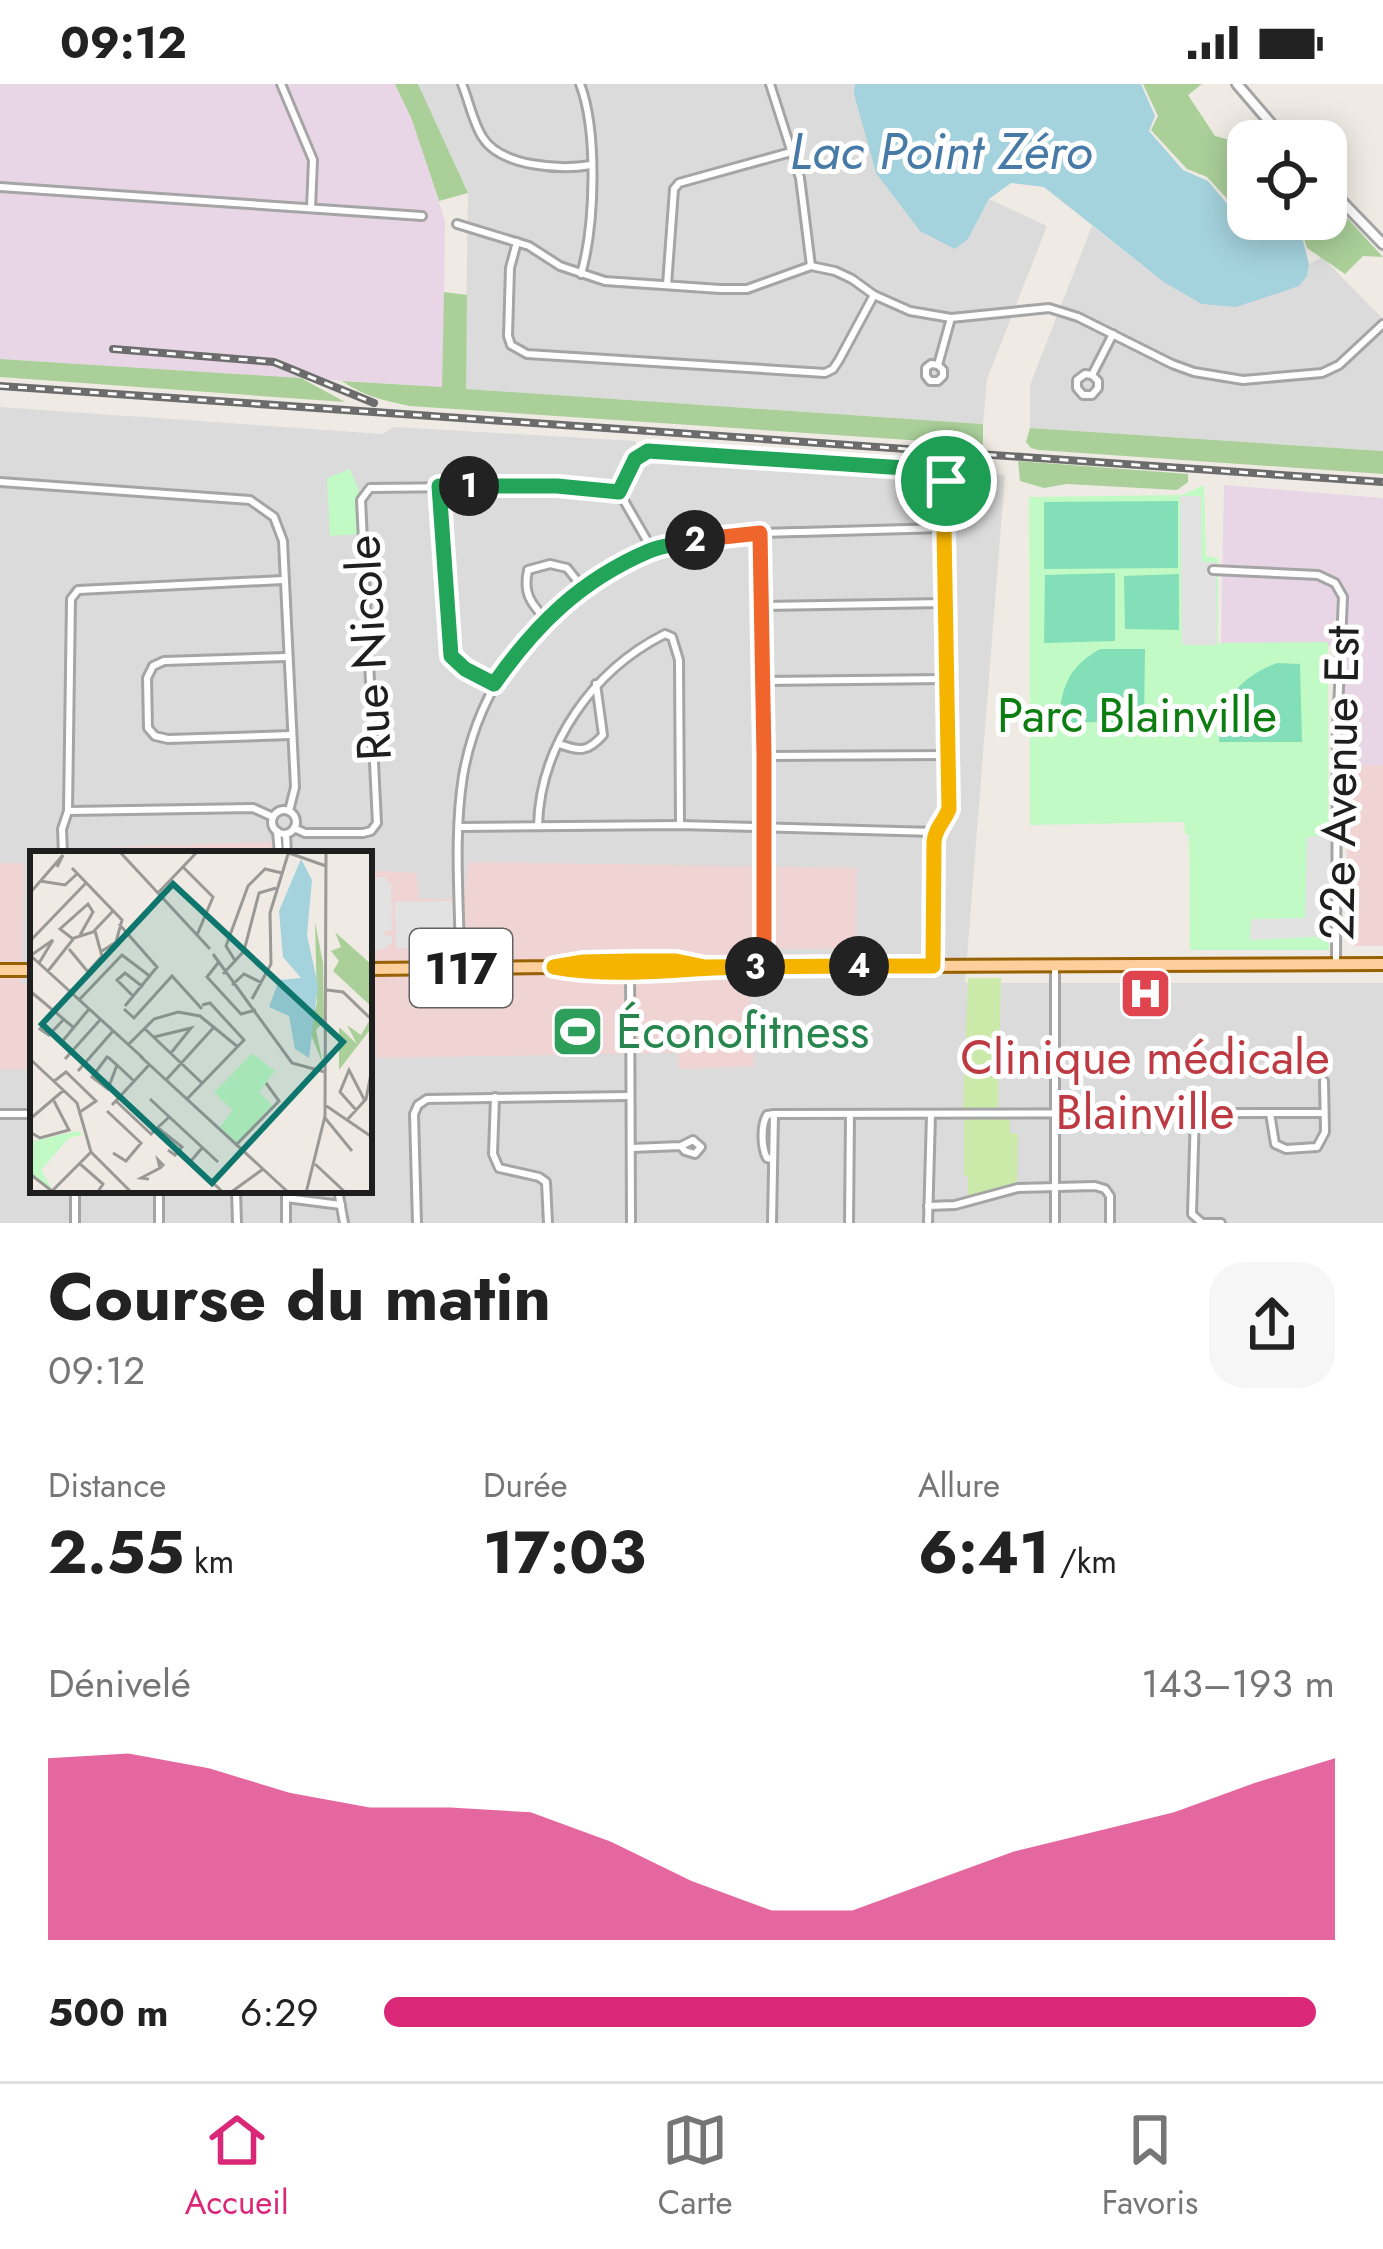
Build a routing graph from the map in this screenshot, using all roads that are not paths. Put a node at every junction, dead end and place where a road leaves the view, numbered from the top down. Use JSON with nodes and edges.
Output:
{"nodes":[{"id":1,"x":281,"y":84,"type":"edge"},
{"id":2,"x":462,"y":84,"type":"edge"},
{"id":3,"x":580,"y":84,"type":"edge"},
{"id":4,"x":770,"y":84,"type":"edge"},
{"id":5,"x":1237,"y":84,"type":"edge"},
{"id":6,"x":1268,"y":120,"type":"edge"},
{"id":7,"x":791,"y":152,"type":"junction"},
{"id":8,"x":591,"y":165,"type":"junction"},
{"id":9,"x":0,"y":187,"type":"edge"},
{"id":10,"x":1347,"y":206,"type":"edge"},
{"id":11,"x":311,"y":208,"type":"junction"},
{"id":12,"x":422,"y":216,"type":"dead end"},
{"id":13,"x":457,"y":224,"type":"dead end"},
{"id":14,"x":517,"y":242,"type":"junction"},
{"id":15,"x":1383,"y":244,"type":"edge"},
{"id":16,"x":811,"y":266,"type":"junction"},
{"id":17,"x":581,"y":274,"type":"junction"},
{"id":18,"x":667,"y":285,"type":"junction"},
{"id":19,"x":874,"y":295,"type":"junction"},
{"id":20,"x":951,"y":318,"type":"junction"},
{"id":21,"x":1381,"y":330,"type":"edge"},
{"id":22,"x":1113,"y":334,"type":"junction"},
{"id":23,"x":938,"y":364,"type":"dead end"},
{"id":24,"x":1092,"y":375,"type":"dead end"},
{"id":25,"x":0,"y":482,"type":"edge"},
{"id":26,"x":439,"y":486,"type":"junction"},
{"id":27,"x":619,"y":492,"type":"junction"},
{"id":28,"x":944,"y":528,"type":"junction"},
{"id":29,"x":760,"y":533,"type":"junction"},
{"id":30,"x":652,"y":549,"type":"junction"},
{"id":31,"x":1213,"y":570,"type":"dead end"},
{"id":32,"x":284,"y":580,"type":"junction"},
{"id":33,"x":583,"y":588,"type":"junction"},
{"id":34,"x":945,"y":603,"type":"junction"},
{"id":35,"x":763,"y":606,"type":"junction"},
{"id":36,"x":544,"y":619,"type":"junction"},
{"id":37,"x":288,"y":657,"type":"junction"},
{"id":38,"x":946,"y":679,"type":"junction"},
{"id":39,"x":764,"y":681,"type":"junction"},
{"id":40,"x":494,"y":684,"type":"junction"},
{"id":41,"x":596,"y":685,"type":"junction"},
{"id":42,"x":291,"y":735,"type":"junction"},
{"id":43,"x":559,"y":744,"type":"junction"},
{"id":44,"x":948,"y":754,"type":"junction"},
{"id":45,"x":764,"y":756,"type":"junction"},
{"id":46,"x":68,"y":811,"type":"junction"},
{"id":47,"x":289,"y":811,"type":"junction"},
{"id":48,"x":273,"y":818,"type":"junction"},
{"id":49,"x":680,"y":825,"type":"junction"},
{"id":50,"x":538,"y":826,"type":"junction"},
{"id":51,"x":459,"y":827,"type":"junction"},
{"id":52,"x":763,"y":827,"type":"junction"},
{"id":53,"x":286,"y":831,"type":"junction"},
{"id":54,"x":935,"y":832,"type":"junction"},
{"id":55,"x":63,"y":851,"type":"edge"},
{"id":56,"x":283,"y":851,"type":"edge"},
{"id":57,"x":1336,"y":964,"type":"junction"},
{"id":58,"x":1383,"y":964,"type":"edge"},
{"id":59,"x":1055,"y":965,"type":"junction"},
{"id":60,"x":933,"y":966,"type":"junction"},
{"id":61,"x":630,"y":967,"type":"junction"},
{"id":62,"x":764,"y":967,"type":"junction"},
{"id":63,"x":460,"y":968,"type":"junction"},
{"id":64,"x":372,"y":969,"type":"edge"},
{"id":65,"x":1324,"y":1081,"type":"dead end"},
{"id":66,"x":630,"y":1096,"type":"junction"},
{"id":67,"x":495,"y":1097,"type":"junction"},
{"id":68,"x":1195,"y":1113,"type":"junction"},
{"id":69,"x":1270,"y":1113,"type":"junction"},
{"id":70,"x":1324,"y":1113,"type":"junction"},
{"id":71,"x":850,"y":1114,"type":"junction"},
{"id":72,"x":931,"y":1114,"type":"junction"},
{"id":73,"x":1056,"y":1114,"type":"junction"},
{"id":74,"x":681,"y":1146,"type":"dead end"},
{"id":75,"x":631,"y":1148,"type":"junction"},
{"id":76,"x":1055,"y":1187,"type":"junction"},
{"id":77,"x":236,"y":1193,"type":"edge"},
{"id":78,"x":339,"y":1193,"type":"edge"},
{"id":79,"x":286,"y":1194,"type":"edge"},
{"id":80,"x":341,"y":1205,"type":"junction"},
{"id":81,"x":928,"y":1206,"type":"junction"},
{"id":82,"x":237,"y":1223,"type":"edge"},
{"id":83,"x":286,"y":1223,"type":"edge"},
{"id":84,"x":344,"y":1223,"type":"edge"},
{"id":85,"x":416,"y":1223,"type":"edge"},
{"id":86,"x":548,"y":1223,"type":"edge"},
{"id":87,"x":631,"y":1223,"type":"edge"},
{"id":88,"x":772,"y":1223,"type":"edge"},
{"id":89,"x":849,"y":1223,"type":"edge"},
{"id":90,"x":928,"y":1223,"type":"edge"},
{"id":91,"x":1055,"y":1223,"type":"edge"},
{"id":92,"x":1110,"y":1223,"type":"edge"},
{"id":93,"x":1221,"y":1223,"type":"edge"}],
"edges":[{"from":1,"to":11,"type":"street"},
{"from":2,"to":8,"type":"street"},
{"from":3,"to":8,"type":"street"},
{"from":4,"to":7,"type":"street"},
{"from":5,"to":6,"type":"street"},
{"from":7,"to":16,"type":"street"},
{"from":7,"to":18,"type":"street"},
{"from":8,"to":17,"type":"street"},
{"from":9,"to":11,"type":"street"},
{"from":10,"to":15,"type":"street"},
{"from":11,"to":12,"type":"street"},
{"from":13,"to":14,"type":"street"},
{"from":14,"to":17,"type":"street"},
{"from":14,"to":19,"type":"street"},
{"from":16,"to":18,"type":"street"},
{"from":16,"to":19,"type":"street"},
{"from":17,"to":18,"type":"street"},
{"from":19,"to":20,"type":"street"},
{"from":20,"to":22,"type":"street"},
{"from":20,"to":23,"type":"street"},
{"from":21,"to":22,"type":"street"},
{"from":22,"to":24,"type":"street"},
{"from":25,"to":32,"type":"street"},
{"from":26,"to":27,"type":"street","name":"Rue Nicole"},
{"from":26,"to":40,"type":"street"},
{"from":26,"to":53,"type":"street","name":"Rue Nicole"},
{"from":27,"to":28,"type":"street"},
{"from":27,"to":30,"type":"street"},
{"from":28,"to":29,"type":"street"},
{"from":28,"to":34,"type":"street"},
{"from":29,"to":30,"type":"street"},
{"from":29,"to":35,"type":"street"},
{"from":30,"to":33,"type":"street"},
{"from":31,"to":57,"type":"street","name":"22e Avenue Est"},
{"from":32,"to":37,"type":"street"},
{"from":32,"to":46,"type":"street"},
{"from":33,"to":36,"type":"street"},
{"from":33,"to":36,"type":"street"},
{"from":34,"to":35,"type":"street"},
{"from":34,"to":38,"type":"street"},
{"from":35,"to":39,"type":"street"},
{"from":36,"to":40,"type":"street"},
{"from":37,"to":42,"type":"street"},
{"from":37,"to":42,"type":"street"},
{"from":38,"to":39,"type":"street"},
{"from":38,"to":44,"type":"street"},
{"from":39,"to":45,"type":"street"},
{"from":40,"to":51,"type":"street"},
{"from":41,"to":43,"type":"street"},
{"from":41,"to":43,"type":"street"},
{"from":41,"to":49,"type":"street"},
{"from":42,"to":47,"type":"street"},
{"from":43,"to":50,"type":"street"},
{"from":44,"to":45,"type":"street"},
{"from":44,"to":54,"type":"street"},
{"from":45,"to":52,"type":"street"},
{"from":46,"to":48,"type":"street"},
{"from":46,"to":55,"type":"street"},
{"from":47,"to":48,"type":"street"},
{"from":47,"to":53,"type":"street"},
{"from":48,"to":53,"type":"street"},
{"from":49,"to":50,"type":"street"},
{"from":49,"to":52,"type":"street"},
{"from":50,"to":51,"type":"street"},
{"from":51,"to":63,"type":"street"},
{"from":52,"to":54,"type":"street"},
{"from":52,"to":62,"type":"street"},
{"from":53,"to":56,"type":"street"},
{"from":54,"to":60,"type":"street"},
{"from":57,"to":58,"type":"main road","number":"117"},
{"from":57,"to":59,"type":"main road","number":"117"},
{"from":59,"to":60,"type":"main road","number":"117"},
{"from":59,"to":73,"type":"street"},
{"from":60,"to":62,"type":"main road","number":"117"},
{"from":61,"to":62,"type":"main road","number":"117"},
{"from":61,"to":63,"type":"main road","number":"117"},
{"from":61,"to":66,"type":"street"},
{"from":63,"to":64,"type":"main road","number":"117"},
{"from":65,"to":70,"type":"street"},
{"from":66,"to":67,"type":"street"},
{"from":66,"to":75,"type":"street"},
{"from":67,"to":85,"type":"street"},
{"from":67,"to":86,"type":"street"},
{"from":68,"to":69,"type":"street"},
{"from":68,"to":73,"type":"street"},
{"from":68,"to":93,"type":"street"},
{"from":69,"to":70,"type":"street"},
{"from":69,"to":70,"type":"street"},
{"from":71,"to":72,"type":"street"},
{"from":71,"to":88,"type":"street"},
{"from":71,"to":89,"type":"street"},
{"from":72,"to":73,"type":"street"},
{"from":72,"to":81,"type":"street"},
{"from":73,"to":76,"type":"street"},
{"from":74,"to":75,"type":"street"},
{"from":75,"to":87,"type":"street"},
{"from":76,"to":81,"type":"street"},
{"from":76,"to":91,"type":"street"},
{"from":76,"to":92,"type":"street"},
{"from":77,"to":82,"type":"street"},
{"from":78,"to":80,"type":"street"},
{"from":79,"to":80,"type":"street"},
{"from":79,"to":83,"type":"street"},
{"from":80,"to":84,"type":"street"},
{"from":81,"to":90,"type":"street"}]}
